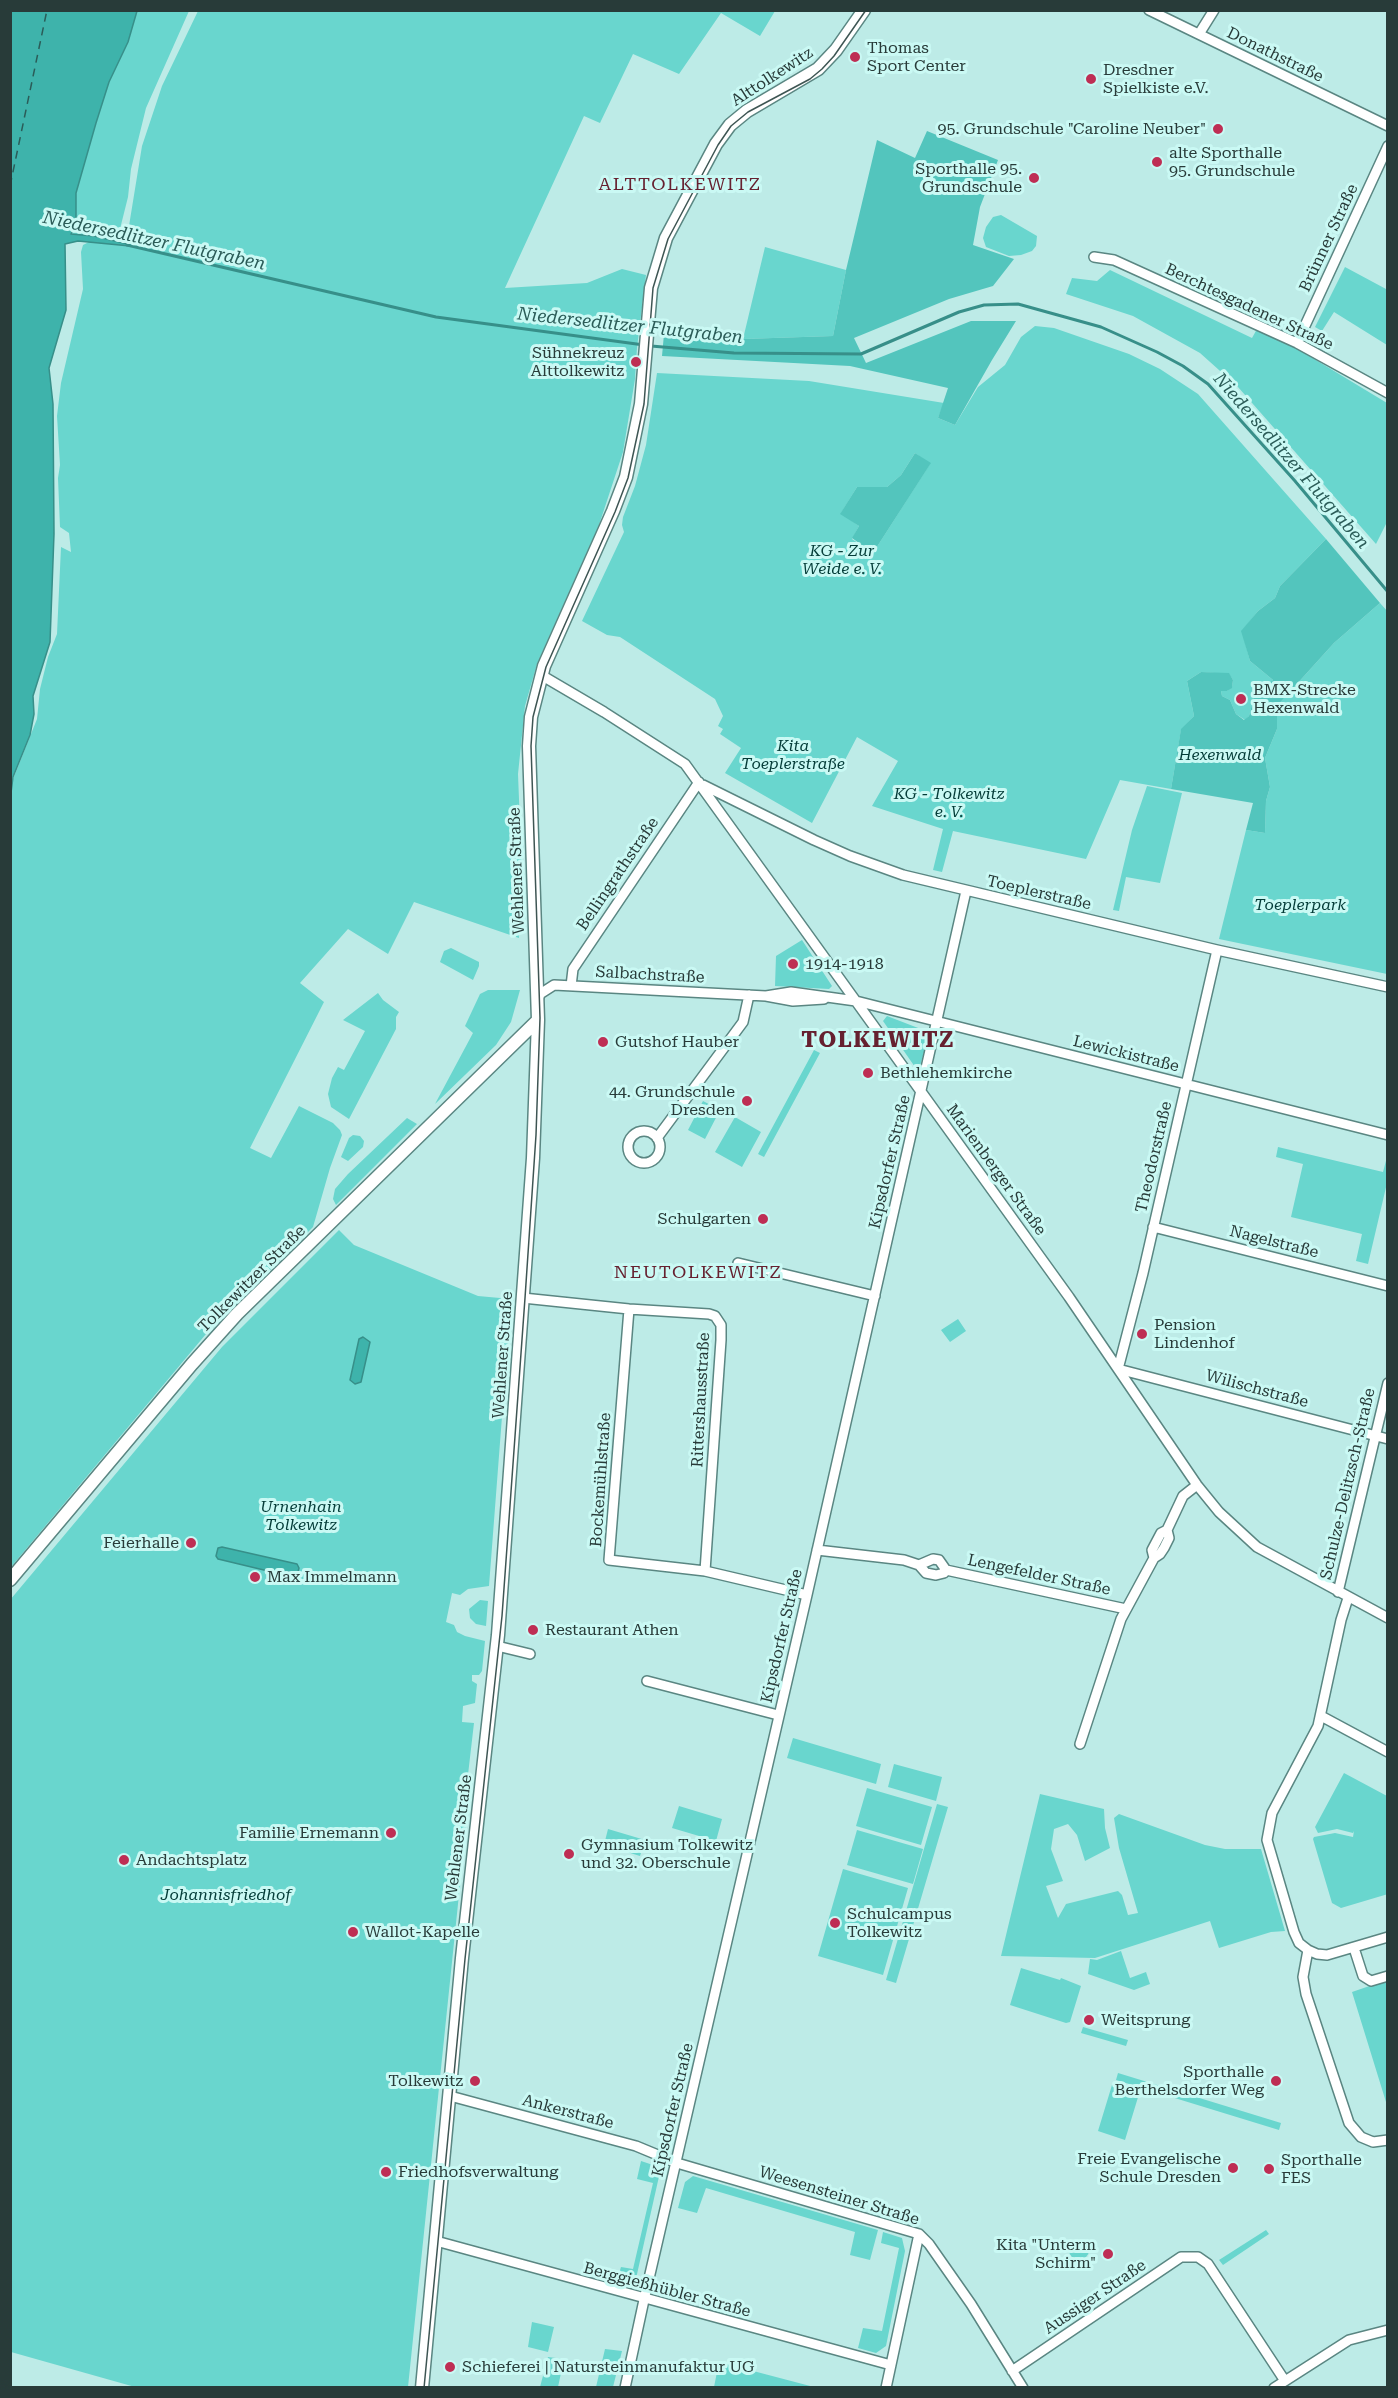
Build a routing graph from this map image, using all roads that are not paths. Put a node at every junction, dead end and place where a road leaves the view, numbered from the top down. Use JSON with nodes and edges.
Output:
{"nodes":[{"id":1,"x":864,"y":10,"type":"edge"},
{"id":2,"x":1149,"y":10,"type":"edge"},
{"id":3,"x":1214,"y":10,"type":"edge"},
{"id":4,"x":1199,"y":34,"type":"junction"},
{"id":5,"x":1388,"y":126,"type":"edge"},
{"id":6,"x":1388,"y":146,"type":"edge"},
{"id":7,"x":1094,"y":257,"type":"dead end"},
{"id":8,"x":647,"y":341,"type":"joint"},
{"id":9,"x":1297,"y":343,"type":"junction"},
{"id":10,"x":1388,"y":393,"type":"edge"},
{"id":11,"x":541,"y":675,"type":"junction"},
{"id":12,"x":699,"y":782,"type":"junction"},
{"id":13,"x":966,"y":891,"type":"junction"},
{"id":14,"x":1217,"y":950,"type":"junction"},
{"id":15,"x":571,"y":986,"type":"junction"},
{"id":16,"x":1388,"y":987,"type":"edge"},
{"id":17,"x":749,"y":995,"type":"junction"},
{"id":18,"x":538,"y":999,"type":"junction"},
{"id":19,"x":856,"y":1001,"type":"junction"},
{"id":20,"x":538,"y":1020,"type":"junction"},
{"id":21,"x":938,"y":1022,"type":"junction"},
{"id":22,"x":1185,"y":1084,"type":"junction"},
{"id":23,"x":922,"y":1092,"type":"junction"},
{"id":24,"x":1388,"y":1135,"type":"edge"},
{"id":25,"x":657,"y":1138,"type":"dead end"},
{"id":26,"x":1153,"y":1227,"type":"junction"},
{"id":27,"x":738,"y":1263,"type":"dead end"},
{"id":28,"x":1388,"y":1286,"type":"edge"},
{"id":29,"x":875,"y":1296,"type":"junction"},
{"id":30,"x":524,"y":1298,"type":"junction"},
{"id":31,"x":629,"y":1309,"type":"junction"},
{"id":32,"x":1118,"y":1369,"type":"junction"},
{"id":33,"x":1388,"y":1383,"type":"edge"},
{"id":34,"x":1376,"y":1435,"type":"junction"},
{"id":35,"x":1388,"y":1439,"type":"edge"},
{"id":36,"x":1197,"y":1485,"type":"junction"},
{"id":37,"x":817,"y":1550,"type":"junction"},
{"id":38,"x":919,"y":1565,"type":"junction"},
{"id":39,"x":946,"y":1570,"type":"junction"},
{"id":40,"x":705,"y":1571,"type":"junction"},
{"id":41,"x":10,"y":1580,"type":"edge"},
{"id":42,"x":1338,"y":1593,"type":"junction"},
{"id":43,"x":807,"y":1595,"type":"junction"},
{"id":44,"x":1348,"y":1598,"type":"junction"},
{"id":45,"x":1126,"y":1609,"type":"junction"},
{"id":46,"x":1388,"y":1618,"type":"edge"},
{"id":47,"x":497,"y":1646,"type":"junction"},
{"id":48,"x":530,"y":1654,"type":"dead end"},
{"id":49,"x":647,"y":1681,"type":"dead end"},
{"id":50,"x":778,"y":1715,"type":"junction"},
{"id":51,"x":1322,"y":1716,"type":"junction"},
{"id":52,"x":1080,"y":1744,"type":"dead end"},
{"id":53,"x":1388,"y":1752,"type":"edge"},
{"id":54,"x":1388,"y":1937,"type":"edge"},
{"id":55,"x":1354,"y":1948,"type":"junction"},
{"id":56,"x":1308,"y":1950,"type":"junction"},
{"id":57,"x":1388,"y":1976,"type":"edge"},
{"id":58,"x":450,"y":2096,"type":"junction"},
{"id":59,"x":1388,"y":2140,"type":"edge"},
{"id":60,"x":677,"y":2163,"type":"junction"},
{"id":61,"x":919,"y":2234,"type":"junction"},
{"id":62,"x":436,"y":2241,"type":"junction"},
{"id":63,"x":644,"y":2300,"type":"junction"},
{"id":64,"x":1388,"y":2330,"type":"edge"},
{"id":65,"x":891,"y":2366,"type":"junction"},
{"id":66,"x":1012,"y":2371,"type":"junction"},
{"id":67,"x":1285,"y":2381,"type":"junction"},
{"id":68,"x":422,"y":2388,"type":"edge"},
{"id":69,"x":625,"y":2388,"type":"edge"},
{"id":70,"x":886,"y":2388,"type":"edge"},
{"id":71,"x":1023,"y":2388,"type":"edge"},
{"id":72,"x":1274,"y":2388,"type":"edge"}],
"edges":[{"from":1,"to":8,"type":"main road","name":"Alttolkewitz"},
{"from":2,"to":4,"type":"street","name":"Donathstraße"},
{"from":3,"to":4,"type":"street"},
{"from":4,"to":5,"type":"street","name":"Donathstraße"},
{"from":6,"to":9,"type":"street","name":"Brünner Straße"},
{"from":7,"to":9,"type":"street","name":"Berchtesgadener Straße"},
{"from":8,"to":11,"type":"main road","name":"Wehlener Straße"},
{"from":9,"to":10,"type":"street","name":"Berchtesgadener Straße"},
{"from":11,"to":12,"type":"street","name":"Marienberger Straße"},
{"from":11,"to":18,"type":"main road","name":"Wehlener Straße"},
{"from":12,"to":13,"type":"street","name":"Toeplerstraße"},
{"from":12,"to":15,"type":"street","name":"Bellingrathstraße"},
{"from":12,"to":19,"type":"street","name":"Marienberger Straße"},
{"from":13,"to":14,"type":"street","name":"Toeplerstraße"},
{"from":13,"to":21,"type":"street","name":"Kipsdorfer Straße"},
{"from":14,"to":16,"type":"street","name":"Toeplerstraße"},
{"from":14,"to":22,"type":"street","name":"Theodorstraße"},
{"from":15,"to":17,"type":"street","name":"Salbachstraße"},
{"from":15,"to":18,"type":"street","name":"Salbachstraße"},
{"from":17,"to":19,"type":"street","name":"Salbachstraße"},
{"from":17,"to":25,"type":"street"},
{"from":18,"to":20,"type":"main road","name":"Wehlener Straße"},
{"from":19,"to":21,"type":"street","name":"Lewickistraße"},
{"from":19,"to":23,"type":"street","name":"Marienberger Straße"},
{"from":20,"to":30,"type":"main road","name":"Wehlener Straße"},
{"from":20,"to":41,"type":"main road","name":"Tolkewitzer Straße"},
{"from":21,"to":22,"type":"street","name":"Lewickistraße"},
{"from":21,"to":23,"type":"street","name":"Kipsdorfer Straße"},
{"from":22,"to":24,"type":"street","name":"Lewickistraße"},
{"from":22,"to":26,"type":"street","name":"Theodorstraße"},
{"from":23,"to":29,"type":"street","name":"Kipsdorfer Straße"},
{"from":23,"to":32,"type":"street","name":"Marienberger Straße"},
{"from":26,"to":28,"type":"street","name":"Nagelstraße"},
{"from":26,"to":32,"type":"street","name":"Theodorstraße"},
{"from":27,"to":29,"type":"street"},
{"from":29,"to":37,"type":"street","name":"Kipsdorfer Straße"},
{"from":30,"to":31,"type":"street","name":"Rittershausstraße"},
{"from":30,"to":47,"type":"main road","name":"Wehlener Straße"},
{"from":31,"to":40,"type":"street","name":"Rittershausstraße"},
{"from":31,"to":40,"type":"street","name":"Bockemühlstraße"},
{"from":32,"to":34,"type":"street","name":"Wilischstraße"},
{"from":32,"to":36,"type":"street","name":"Marienberger Straße"},
{"from":33,"to":34,"type":"street","name":"Schulze-Delitzsch-Straße"},
{"from":34,"to":35,"type":"street","name":"Wilischstraße"},
{"from":34,"to":42,"type":"street","name":"Schulze-Delitzsch-Straße"},
{"from":36,"to":42,"type":"street","name":"Marienberger Straße"},
{"from":36,"to":45,"type":"street"},
{"from":37,"to":38,"type":"street","name":"Lengefelder Straße"},
{"from":37,"to":43,"type":"street","name":"Kipsdorfer Straße"},
{"from":38,"to":39,"type":"street","name":"Lengefelder Straße"},
{"from":38,"to":39,"type":"street","name":"Lengefelder Straße"},
{"from":39,"to":45,"type":"street","name":"Lengefelder Straße"},
{"from":40,"to":43,"type":"street","name":"Bockemühlstraße"},
{"from":42,"to":44,"type":"street","name":"Marienberger Straße"},
{"from":43,"to":50,"type":"street","name":"Kipsdorfer Straße"},
{"from":44,"to":46,"type":"street","name":"Marienberger Straße"},
{"from":44,"to":51,"type":"street"},
{"from":45,"to":52,"type":"street"},
{"from":47,"to":48,"type":"street"},
{"from":47,"to":58,"type":"main road","name":"Wehlener Straße"},
{"from":49,"to":50,"type":"street"},
{"from":50,"to":60,"type":"street","name":"Kipsdorfer Straße"},
{"from":51,"to":53,"type":"street"},
{"from":51,"to":56,"type":"street"},
{"from":54,"to":55,"type":"street"},
{"from":55,"to":56,"type":"street"},
{"from":55,"to":57,"type":"street"},
{"from":56,"to":59,"type":"street"},
{"from":58,"to":60,"type":"street","name":"Ankerstraße"},
{"from":58,"to":62,"type":"main road","name":"Wehlener Straße"},
{"from":60,"to":61,"type":"street","name":"Weesensteiner Straße"},
{"from":60,"to":63,"type":"street","name":"Kipsdorfer Straße"},
{"from":61,"to":65,"type":"street"},
{"from":61,"to":66,"type":"street","name":"Weesensteiner Straße"},
{"from":62,"to":63,"type":"street","name":"Berggießhübler Straße"},
{"from":62,"to":68,"type":"main road","name":"Wehlener Straße"},
{"from":63,"to":65,"type":"street","name":"Berggießhübler Straße"},
{"from":63,"to":69,"type":"street","name":"Kipsdorfer Straße"},
{"from":64,"to":67,"type":"street"},
{"from":65,"to":70,"type":"street"},
{"from":66,"to":67,"type":"street","name":"Aussiger Straße"},
{"from":66,"to":71,"type":"street","name":"Weesensteiner Straße"},
{"from":67,"to":72,"type":"street"}]}
